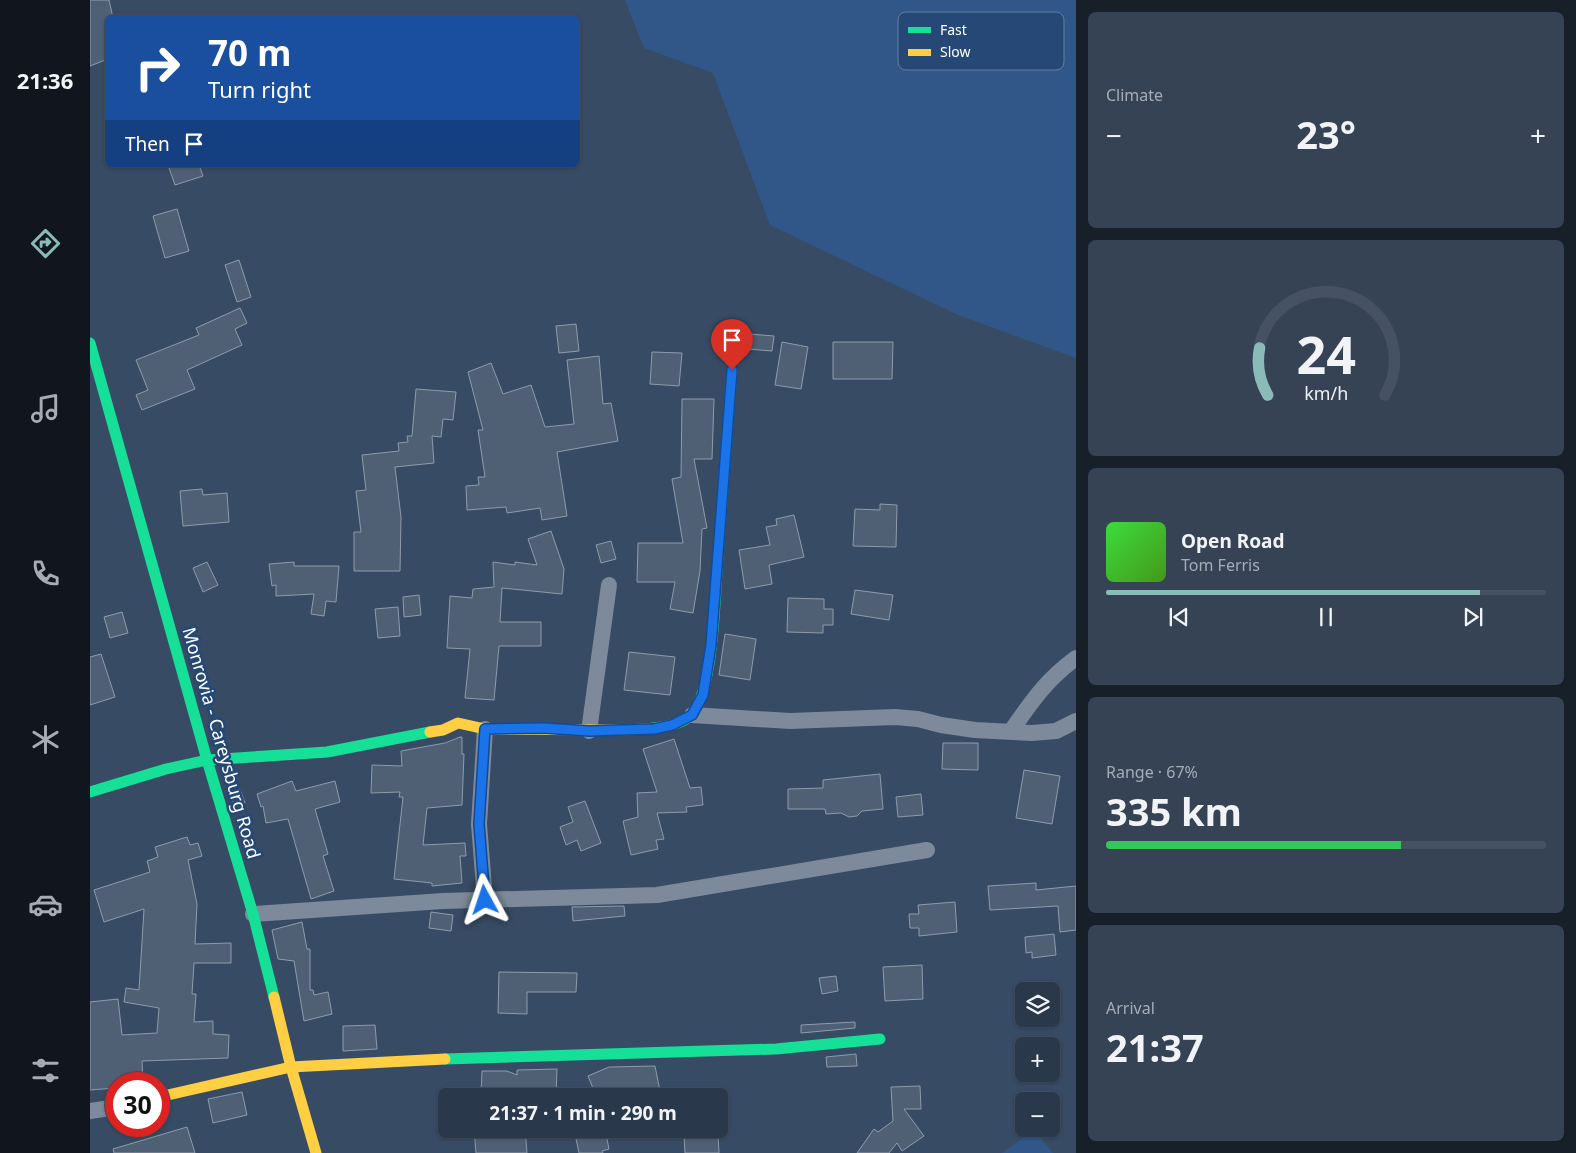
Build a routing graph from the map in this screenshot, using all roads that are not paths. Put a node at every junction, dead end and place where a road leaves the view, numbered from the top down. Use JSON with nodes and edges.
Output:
{"nodes":[{"id":1,"x":90,"y":343,"type":"edge"},
{"id":2,"x":732,"y":370,"type":"dead end"},
{"id":3,"x":609,"y":585,"type":"dead end"},
{"id":4,"x":1076,"y":658,"type":"edge"},
{"id":5,"x":692,"y":715,"type":"junction"},
{"id":6,"x":1076,"y":721,"type":"edge"},
{"id":7,"x":485,"y":729,"type":"junction"},
{"id":8,"x":589,"y":731,"type":"junction"},
{"id":9,"x":1011,"y":731,"type":"junction"},
{"id":10,"x":207,"y":760,"type":"junction"},
{"id":11,"x":90,"y":792,"type":"edge"},
{"id":12,"x":928,"y":850,"type":"dead end"},
{"id":13,"x":485,"y":900,"type":"junction"},
{"id":14,"x":252,"y":914,"type":"junction"},
{"id":15,"x":880,"y":1039,"type":"dead end"},
{"id":16,"x":291,"y":1067,"type":"junction"},
{"id":17,"x":170,"y":1094,"type":"edge"},
{"id":18,"x":105,"y":1109,"type":"edge"},
{"id":19,"x":90,"y":1111,"type":"edge"},
{"id":20,"x":316,"y":1153,"type":"edge"}],
"edges":[{"from":1,"to":10,"type":"street","name":"Monrovia - Careysburg Road"},
{"from":2,"to":5,"type":"street"},
{"from":3,"to":8,"type":"street"},
{"from":4,"to":9,"type":"street"},
{"from":5,"to":8,"type":"street"},
{"from":5,"to":9,"type":"street"},
{"from":6,"to":9,"type":"street"},
{"from":7,"to":8,"type":"street"},
{"from":7,"to":10,"type":"street"},
{"from":7,"to":13,"type":"street"},
{"from":10,"to":11,"type":"street"},
{"from":10,"to":14,"type":"street","name":"Monrovia - Careysburg Road"},
{"from":12,"to":13,"type":"street"},
{"from":13,"to":14,"type":"street"},
{"from":14,"to":16,"type":"street","name":"Monrovia - Careysburg Road"},
{"from":15,"to":16,"type":"street"},
{"from":16,"to":17,"type":"street"},
{"from":16,"to":20,"type":"street","name":"Monrovia - Careysburg Road"},
{"from":18,"to":19,"type":"street"}]}
